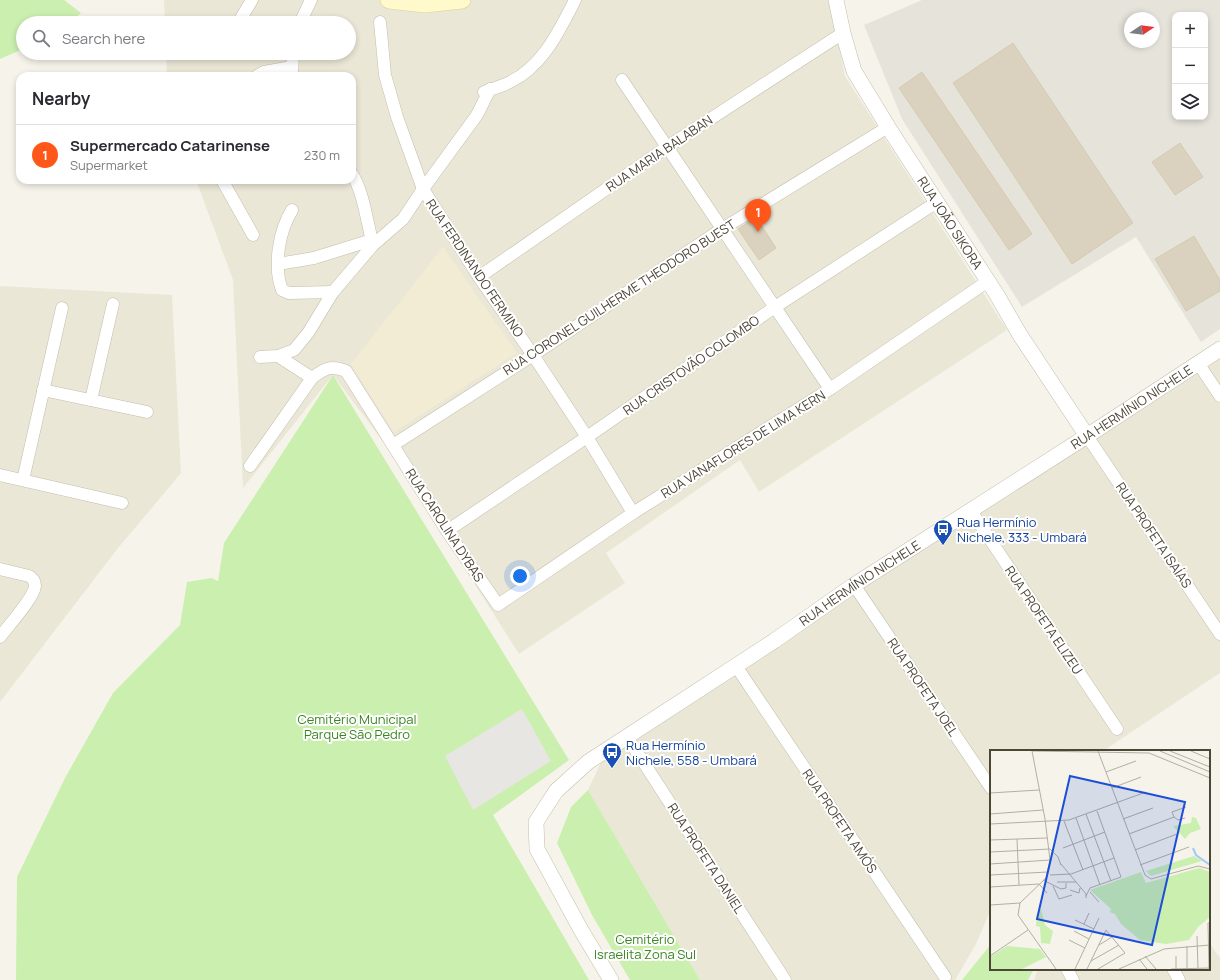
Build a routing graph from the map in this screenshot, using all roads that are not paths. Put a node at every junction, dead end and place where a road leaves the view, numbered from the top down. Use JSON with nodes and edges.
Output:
{"nodes":[{"id":1,"x":252,"y":0,"type":"edge"},
{"id":2,"x":311,"y":0,"type":"edge"},
{"id":3,"x":395,"y":0,"type":"edge"},
{"id":4,"x":462,"y":0,"type":"edge"},
{"id":5,"x":575,"y":0,"type":"edge"},
{"id":6,"x":836,"y":0,"type":"edge"},
{"id":7,"x":242,"y":16,"type":"edge"},
{"id":8,"x":303,"y":16,"type":"edge"},
{"id":9,"x":380,"y":22,"type":"dead end"},
{"id":10,"x":843,"y":33,"type":"junction"},
{"id":11,"x":293,"y":60,"type":"edge"},
{"id":12,"x":292,"y":71,"type":"edge"},
{"id":13,"x":264,"y":72,"type":"edge"},
{"id":14,"x":622,"y":80,"type":"dead end"},
{"id":15,"x":888,"y":127,"type":"junction"},
{"id":16,"x":667,"y":147,"type":"junction"},
{"id":17,"x":356,"y":180,"type":"edge"},
{"id":18,"x":224,"y":184,"type":"edge"},
{"id":19,"x":423,"y":190,"type":"junction"},
{"id":20,"x":936,"y":202,"type":"junction"},
{"id":21,"x":292,"y":210,"type":"dead end"},
{"id":22,"x":722,"y":229,"type":"junction"},
{"id":23,"x":253,"y":235,"type":"dead end"},
{"id":24,"x":373,"y":242,"type":"junction"},
{"id":25,"x":278,"y":264,"type":"junction"},
{"id":26,"x":479,"y":277,"type":"junction"},
{"id":27,"x":988,"y":281,"type":"junction"},
{"id":28,"x":333,"y":292,"type":"junction"},
{"id":29,"x":113,"y":304,"type":"dead end"},
{"id":30,"x":775,"y":307,"type":"junction"},
{"id":31,"x":62,"y":308,"type":"dead end"},
{"id":32,"x":1220,"y":349,"type":"edge"},
{"id":33,"x":533,"y":355,"type":"junction"},
{"id":34,"x":278,"y":356,"type":"junction"},
{"id":35,"x":260,"y":357,"type":"dead end"},
{"id":36,"x":1198,"y":363,"type":"junction"},
{"id":37,"x":312,"y":378,"type":"junction"},
{"id":38,"x":830,"y":389,"type":"junction"},
{"id":39,"x":43,"y":390,"type":"junction"},
{"id":40,"x":1220,"y":396,"type":"edge"},
{"id":41,"x":91,"y":400,"type":"junction"},
{"id":42,"x":147,"y":412,"type":"dead end"},
{"id":43,"x":1087,"y":436,"type":"junction"},
{"id":44,"x":587,"y":437,"type":"junction"},
{"id":45,"x":393,"y":445,"type":"junction"},
{"id":46,"x":250,"y":466,"type":"dead end"},
{"id":47,"x":0,"y":475,"type":"edge"},
{"id":48,"x":23,"y":480,"type":"junction"},
{"id":49,"x":122,"y":503,"type":"dead end"},
{"id":50,"x":971,"y":511,"type":"junction"},
{"id":51,"x":634,"y":513,"type":"junction"},
{"id":52,"x":447,"y":531,"type":"junction"},
{"id":53,"x":0,"y":569,"type":"edge"},
{"id":54,"x":854,"y":585,"type":"junction"},
{"id":55,"x":498,"y":605,"type":"joint"},
{"id":56,"x":1220,"y":634,"type":"edge"},
{"id":57,"x":0,"y":637,"type":"edge"},
{"id":58,"x":736,"y":666,"type":"junction"},
{"id":59,"x":1117,"y":729,"type":"dead end"},
{"id":60,"x":627,"y":737,"type":"junction"},
{"id":61,"x":990,"y":787,"type":"edge"},
{"id":62,"x":1068,"y":970,"type":"edge"},
{"id":63,"x":1174,"y":970,"type":"edge"},
{"id":64,"x":945,"y":977,"type":"dead end"},
{"id":65,"x":610,"y":980,"type":"edge"},
{"id":66,"x":784,"y":980,"type":"edge"},
{"id":67,"x":1073,"y":980,"type":"edge"},
{"id":68,"x":1179,"y":980,"type":"edge"}],
"edges":[{"from":1,"to":7,"type":"street"},
{"from":2,"to":8,"type":"street"},
{"from":3,"to":4,"type":"main road"},
{"from":5,"to":19,"type":"street"},
{"from":6,"to":10,"type":"street","name":"RUA JOÃO SIKORA"},
{"from":9,"to":19,"type":"street","name":"RUA FERDINANDO FERMINO"},
{"from":10,"to":15,"type":"street","name":"RUA JOÃO SIKORA"},
{"from":10,"to":16,"type":"street","name":"RUA MARIA BALABAN"},
{"from":11,"to":12,"type":"street"},
{"from":12,"to":13,"type":"street"},
{"from":14,"to":16,"type":"street"},
{"from":15,"to":20,"type":"street","name":"RUA JOÃO SIKORA"},
{"from":15,"to":22,"type":"street","name":"RUA CORONEL GUILHERME THEODORO BUEST"},
{"from":16,"to":22,"type":"street"},
{"from":16,"to":26,"type":"street","name":"RUA MARIA BALABAN"},
{"from":17,"to":24,"type":"street"},
{"from":18,"to":23,"type":"street"},
{"from":19,"to":24,"type":"street"},
{"from":19,"to":26,"type":"street","name":"RUA FERDINANDO FERMINO"},
{"from":20,"to":27,"type":"street","name":"RUA JOÃO SIKORA"},
{"from":20,"to":30,"type":"street","name":"RUA CRISTOVÃO COLOMBO"},
{"from":21,"to":25,"type":"street"},
{"from":22,"to":30,"type":"street"},
{"from":22,"to":33,"type":"street","name":"RUA CORONEL GUILHERME THEODORO BUEST"},
{"from":24,"to":25,"type":"street"},
{"from":24,"to":28,"type":"street"},
{"from":25,"to":28,"type":"street"},
{"from":26,"to":33,"type":"street","name":"RUA FERDINANDO FERMINO"},
{"from":27,"to":38,"type":"street","name":"RUA VANAFLORES DE LIMA KERN"},
{"from":27,"to":43,"type":"street","name":"RUA JOÃO SIKORA"},
{"from":28,"to":34,"type":"street"},
{"from":29,"to":41,"type":"street"},
{"from":30,"to":38,"type":"street"},
{"from":30,"to":44,"type":"street","name":"RUA CRISTOVÃO COLOMBO"},
{"from":31,"to":39,"type":"street"},
{"from":32,"to":36,"type":"street","name":"RUA HERMÍNIO NICHELE"},
{"from":33,"to":44,"type":"street","name":"RUA FERDINANDO FERMINO"},
{"from":33,"to":45,"type":"street","name":"RUA CORONEL GUILHERME THEODORO BUEST"},
{"from":34,"to":35,"type":"street"},
{"from":34,"to":37,"type":"street"},
{"from":36,"to":40,"type":"street"},
{"from":36,"to":43,"type":"street","name":"RUA HERMÍNIO NICHELE"},
{"from":37,"to":45,"type":"street","name":"RUA CAROLINA DYBAS"},
{"from":37,"to":46,"type":"street"},
{"from":38,"to":51,"type":"street","name":"RUA VANAFLORES DE LIMA KERN"},
{"from":39,"to":41,"type":"street"},
{"from":39,"to":48,"type":"street"},
{"from":41,"to":42,"type":"street"},
{"from":43,"to":50,"type":"street","name":"RUA HERMÍNIO NICHELE"},
{"from":43,"to":56,"type":"street","name":"RUA PROFETA ISAÍAS"},
{"from":44,"to":51,"type":"street","name":"RUA FERDINANDO FERMINO"},
{"from":44,"to":52,"type":"street","name":"RUA CRISTOVÃO COLOMBO"},
{"from":45,"to":52,"type":"street","name":"RUA CAROLINA DYBAS"},
{"from":47,"to":48,"type":"street"},
{"from":48,"to":49,"type":"street"},
{"from":50,"to":54,"type":"street","name":"RUA HERMÍNIO NICHELE"},
{"from":50,"to":59,"type":"street","name":"RUA PROFETA ELIZEU"},
{"from":51,"to":55,"type":"street","name":"RUA VANAFLORES DE LIMA KERN"},
{"from":52,"to":55,"type":"street","name":"RUA CAROLINA DYBAS"},
{"from":53,"to":57,"type":"street"},
{"from":54,"to":58,"type":"street","name":"RUA HERMÍNIO NICHELE"},
{"from":54,"to":61,"type":"street","name":"RUA PROFETA JOEL"},
{"from":58,"to":60,"type":"street","name":"RUA HERMÍNIO NICHELE"},
{"from":58,"to":64,"type":"street","name":"RUA PROFETA AMÓS"},
{"from":60,"to":65,"type":"street","name":"RUA HERMÍNIO NICHELE"},
{"from":60,"to":66,"type":"street","name":"RUA PROFETA DANIEL"},
{"from":62,"to":67,"type":"street"},
{"from":63,"to":68,"type":"street"}]}
